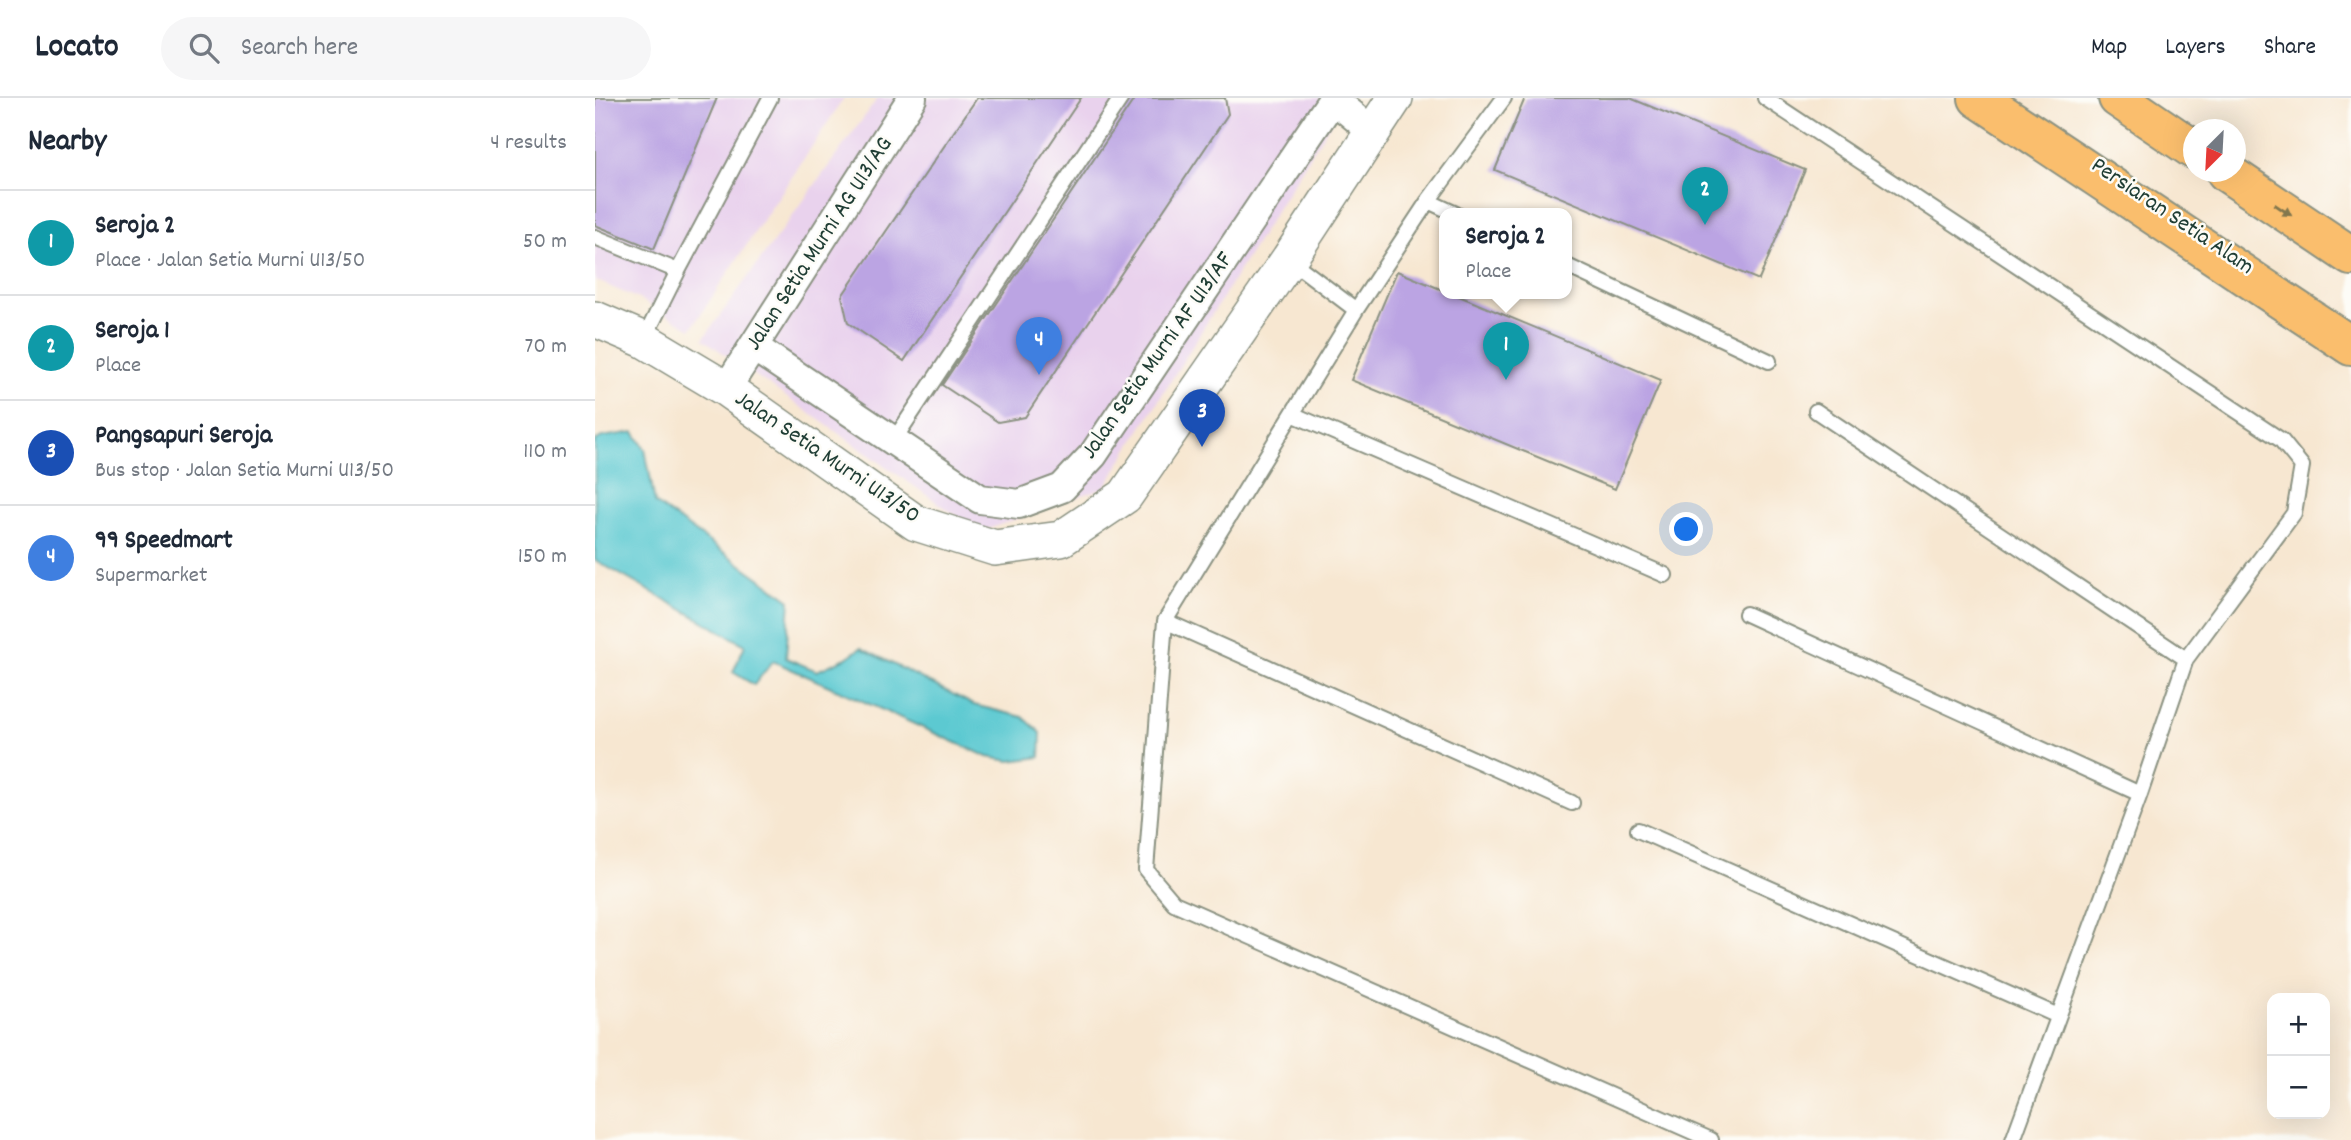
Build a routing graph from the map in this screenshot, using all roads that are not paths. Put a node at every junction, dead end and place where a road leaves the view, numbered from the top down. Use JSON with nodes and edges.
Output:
{"nodes":[{"id":1,"x":770,"y":98,"type":"edge"},
{"id":2,"x":912,"y":98,"type":"edge"},
{"id":3,"x":1121,"y":98,"type":"edge"},
{"id":4,"x":1333,"y":98,"type":"edge"},
{"id":5,"x":1395,"y":98,"type":"edge"},
{"id":6,"x":1504,"y":98,"type":"edge"},
{"id":7,"x":1765,"y":98,"type":"edge"},
{"id":8,"x":1978,"y":98,"type":"edge"},
{"id":9,"x":1993,"y":98,"type":"edge"},
{"id":10,"x":2118,"y":98,"type":"edge"},
{"id":11,"x":1373,"y":132,"type":"junction"},
{"id":12,"x":2183,"y":142,"type":"edge"},
{"id":13,"x":2241,"y":182,"type":"edge"},
{"id":14,"x":1428,"y":201,"type":"junction"},
{"id":15,"x":1443,"y":208,"type":"edge"},
{"id":16,"x":595,"y":237,"type":"edge"},
{"id":17,"x":2351,"y":256,"type":"edge"},
{"id":18,"x":1289,"y":259,"type":"junction"},
{"id":19,"x":1572,"y":268,"type":"edge"},
{"id":20,"x":678,"y":271,"type":"junction"},
{"id":21,"x":1356,"y":310,"type":"junction"},
{"id":22,"x":595,"y":319,"type":"edge"},
{"id":23,"x":2351,"y":337,"type":"edge"},
{"id":24,"x":644,"y":340,"type":"junction"},
{"id":25,"x":2351,"y":346,"type":"edge"},
{"id":26,"x":754,"y":347,"type":"junction"},
{"id":27,"x":1769,"y":361,"type":"dead end"},
{"id":28,"x":726,"y":389,"type":"junction"},
{"id":29,"x":1816,"y":411,"type":"dead end"},
{"id":30,"x":1292,"y":414,"type":"junction"},
{"id":31,"x":894,"y":440,"type":"junction"},
{"id":32,"x":1665,"y":575,"type":"dead end"},
{"id":33,"x":1746,"y":614,"type":"dead end"},
{"id":34,"x":1165,"y":621,"type":"junction"},
{"id":35,"x":2186,"y":659,"type":"junction"},
{"id":36,"x":2140,"y":794,"type":"junction"},
{"id":37,"x":1572,"y":803,"type":"dead end"},
{"id":38,"x":1638,"y":830,"type":"dead end"},
{"id":39,"x":2058,"y":1016,"type":"junction"},
{"id":40,"x":1711,"y":1140,"type":"edge"},
{"id":41,"x":2014,"y":1140,"type":"edge"}],
"edges":[{"from":1,"to":20,"type":"lane"},
{"from":2,"to":26,"type":"street","name":"Jalan Setia Murni AG U13/AG"},
{"from":3,"to":31,"type":"lane"},
{"from":4,"to":11,"type":"street"},
{"from":4,"to":31,"type":"street","name":"Jalan Setia Murni AF U13/AF"},
{"from":5,"to":11,"type":"street","name":"Jalan Setia Murni U13/50"},
{"from":6,"to":14,"type":"lane"},
{"from":7,"to":35,"type":"lane"},
{"from":8,"to":25,"type":"highway"},
{"from":9,"to":23,"type":"highway","name":"Persiaran Setia Alam"},
{"from":10,"to":12,"type":"highway"},
{"from":11,"to":18,"type":"street","name":"Jalan Setia Murni U13/50"},
{"from":13,"to":17,"type":"highway","one_way":true},
{"from":14,"to":15,"type":"lane"},
{"from":14,"to":21,"type":"lane"},
{"from":16,"to":20,"type":"lane"},
{"from":18,"to":21,"type":"lane"},
{"from":18,"to":28,"type":"street","name":"Jalan Setia Murni U13/50"},
{"from":19,"to":27,"type":"lane"},
{"from":20,"to":24,"type":"lane"},
{"from":21,"to":30,"type":"lane"},
{"from":22,"to":24,"type":"street","name":"Jalan Setia Murni U13/50"},
{"from":24,"to":28,"type":"street","name":"Jalan Setia Murni U13/50"},
{"from":26,"to":28,"type":"street","name":"Jalan Setia Murni AG U13/AG"},
{"from":26,"to":31,"type":"street","name":"Jalan Setia Murni AF U13/AF"},
{"from":29,"to":35,"type":"lane"},
{"from":30,"to":32,"type":"lane"},
{"from":30,"to":34,"type":"lane"},
{"from":33,"to":36,"type":"lane"},
{"from":34,"to":37,"type":"lane"},
{"from":34,"to":40,"type":"lane"},
{"from":35,"to":36,"type":"lane"},
{"from":36,"to":39,"type":"lane"},
{"from":38,"to":39,"type":"lane"},
{"from":39,"to":41,"type":"lane"}]}
